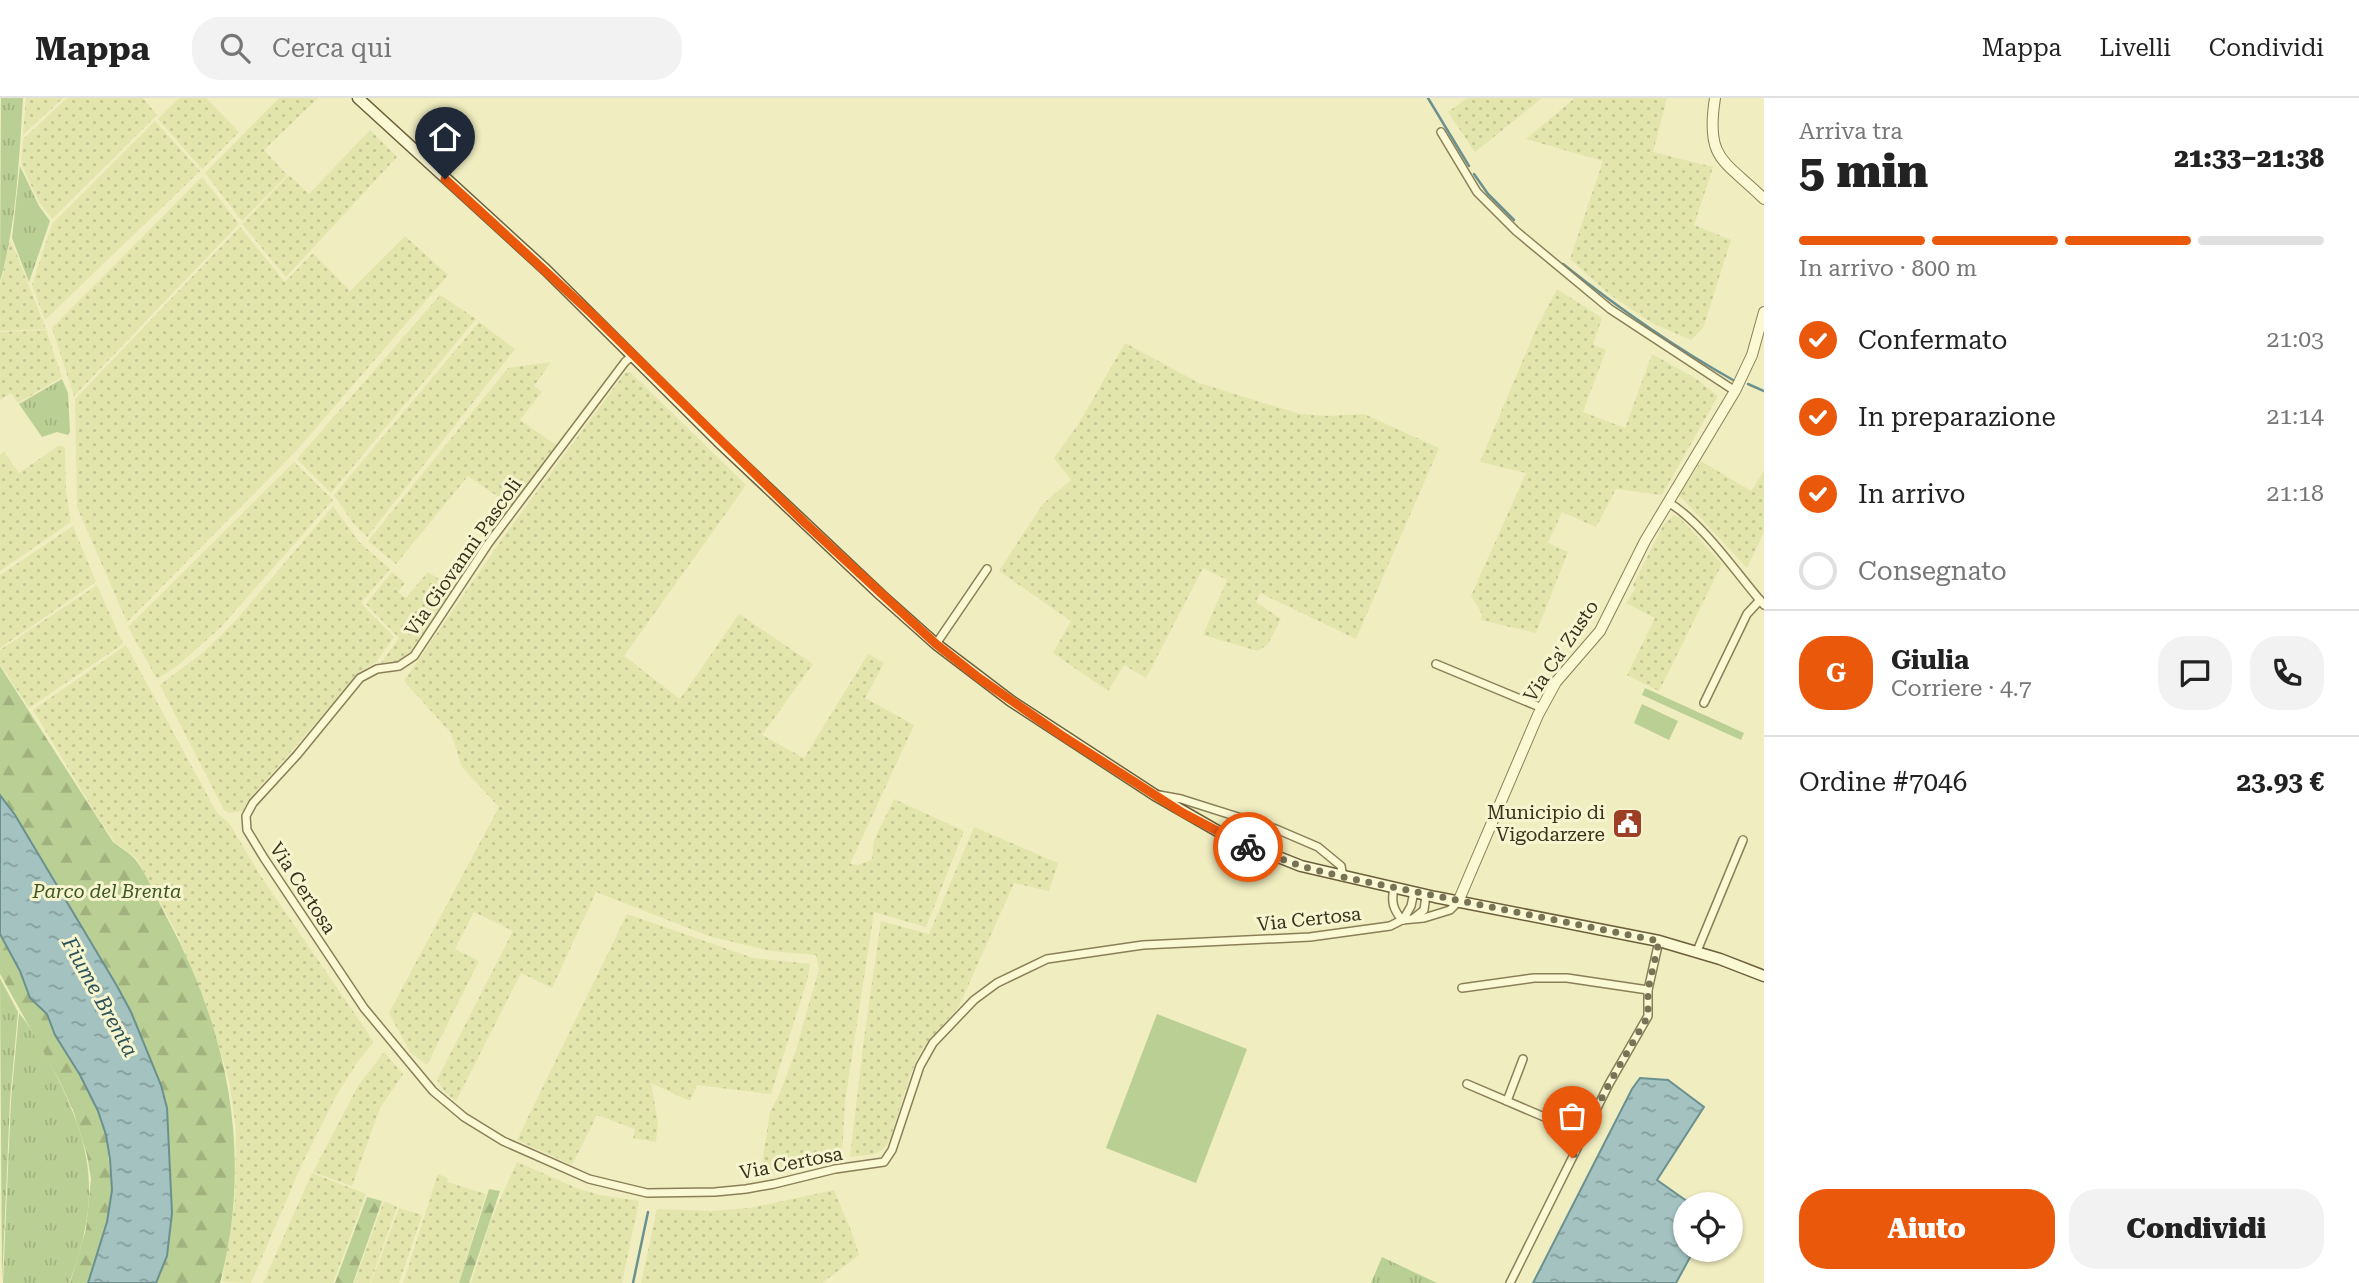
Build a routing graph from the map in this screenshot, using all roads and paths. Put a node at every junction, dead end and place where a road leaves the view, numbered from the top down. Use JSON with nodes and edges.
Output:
{"nodes":[{"id":1,"x":358,"y":98,"type":"edge"},
{"id":2,"x":1715,"y":98,"type":"edge"},
{"id":3,"x":1441,"y":132,"type":"dead end"},
{"id":4,"x":1764,"y":199,"type":"edge"},
{"id":5,"x":1764,"y":312,"type":"edge"},
{"id":6,"x":633,"y":355,"type":"junction"},
{"id":7,"x":1735,"y":391,"type":"junction"},
{"id":8,"x":1668,"y":502,"type":"junction"},
{"id":9,"x":987,"y":569,"type":"dead end"},
{"id":10,"x":1762,"y":603,"type":"edge"},
{"id":11,"x":936,"y":644,"type":"junction"},
{"id":12,"x":1436,"y":664,"type":"dead end"},
{"id":13,"x":1704,"y":703,"type":"dead end"},
{"id":14,"x":1542,"y":708,"type":"junction"},
{"id":15,"x":1155,"y":795,"type":"junction"},
{"id":16,"x":246,"y":816,"type":"joint"},
{"id":17,"x":1744,"y":839,"type":"dead end"},
{"id":18,"x":1343,"y":877,"type":"junction"},
{"id":19,"x":1394,"y":888,"type":"junction"},
{"id":20,"x":1414,"y":892,"type":"junction"},
{"id":21,"x":1426,"y":895,"type":"junction"},
{"id":22,"x":1458,"y":902,"type":"junction"},
{"id":23,"x":1413,"y":919,"type":"junction"},
{"id":24,"x":1402,"y":920,"type":"junction"},
{"id":25,"x":1659,"y":941,"type":"junction"},
{"id":26,"x":1697,"y":951,"type":"junction"},
{"id":27,"x":1764,"y":976,"type":"edge"},
{"id":28,"x":1462,"y":988,"type":"dead end"},
{"id":29,"x":1648,"y":990,"type":"junction"},
{"id":30,"x":1523,"y":1059,"type":"dead end"},
{"id":31,"x":1467,"y":1084,"type":"dead end"},
{"id":32,"x":1507,"y":1101,"type":"junction"},
{"id":33,"x":1584,"y":1134,"type":"junction"},
{"id":34,"x":1512,"y":1282,"type":"edge"}],
"edges":[{"from":1,"to":6,"type":"main road"},
{"from":2,"to":4,"type":"street"},
{"from":3,"to":7,"type":"street"},
{"from":5,"to":7,"type":"street","name":"Via Ca' Zusto"},
{"from":6,"to":11,"type":"main road"},
{"from":6,"to":16,"type":"street","name":"Via Giovanni Pascoli"},
{"from":7,"to":8,"type":"street","name":"Via Ca' Zusto"},
{"from":8,"to":10,"type":"street"},
{"from":8,"to":14,"type":"street","name":"Via Ca' Zusto"},
{"from":9,"to":11,"type":"street"},
{"from":10,"to":13,"type":"street"},
{"from":11,"to":15,"type":"main road"},
{"from":12,"to":14,"type":"street"},
{"from":14,"to":22,"type":"street","name":"Via Ca' Zusto"},
{"from":15,"to":18,"type":"main road"},
{"from":15,"to":18,"type":"street"},
{"from":16,"to":24,"type":"street","name":"Via Certosa"},
{"from":17,"to":26,"type":"street"},
{"from":18,"to":19,"type":"main road"},
{"from":19,"to":20,"type":"main road"},
{"from":19,"to":24,"type":"street"},
{"from":20,"to":21,"type":"main road"},
{"from":20,"to":24,"type":"street"},
{"from":21,"to":22,"type":"main road"},
{"from":21,"to":23,"type":"street"},
{"from":22,"to":23,"type":"street","name":"Via Certosa"},
{"from":22,"to":25,"type":"main road"},
{"from":23,"to":24,"type":"street","name":"Via Certosa"},
{"from":25,"to":26,"type":"main road"},
{"from":25,"to":29,"type":"street"},
{"from":26,"to":27,"type":"main road"},
{"from":28,"to":29,"type":"street"},
{"from":29,"to":33,"type":"street"},
{"from":30,"to":32,"type":"street"},
{"from":31,"to":32,"type":"street"},
{"from":32,"to":33,"type":"street"},
{"from":33,"to":34,"type":"street"}]}
